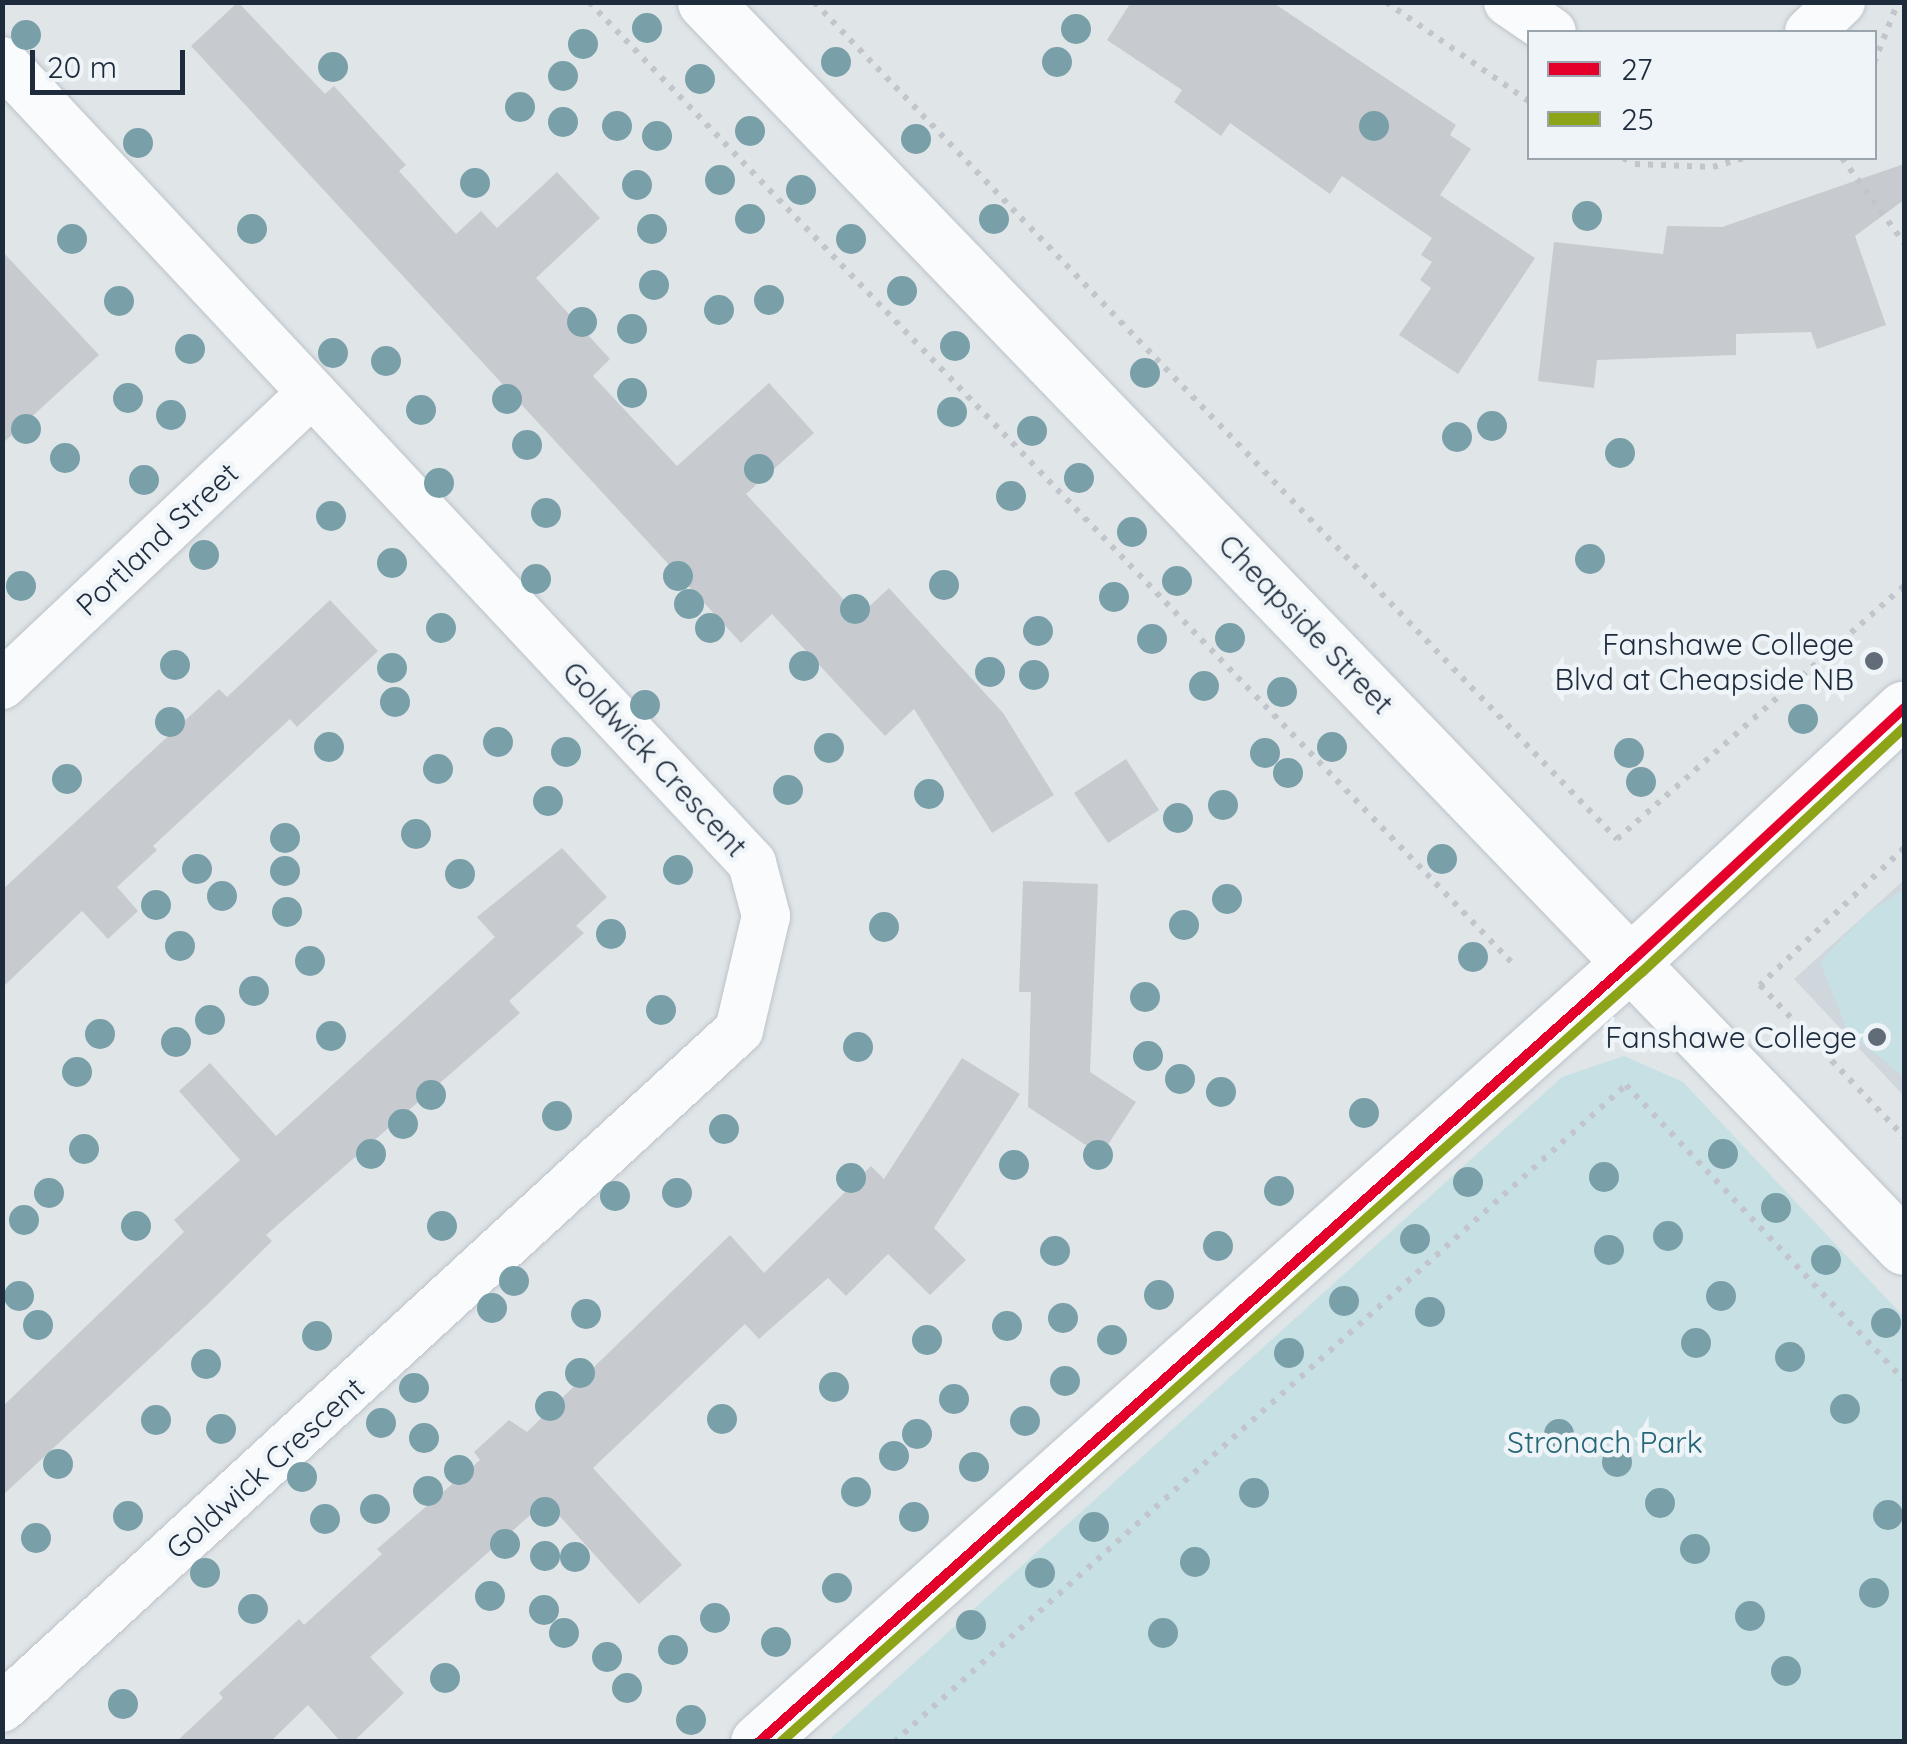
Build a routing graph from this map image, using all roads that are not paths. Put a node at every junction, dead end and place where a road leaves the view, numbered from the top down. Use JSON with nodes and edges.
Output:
{"nodes":[{"id":1,"x":705,"y":2,"type":"edge"},
{"id":2,"x":1508,"y":2,"type":"edge"},
{"id":3,"x":1842,"y":2,"type":"edge"},
{"id":4,"x":1549,"y":30,"type":"edge"},
{"id":5,"x":1811,"y":30,"type":"edge"},
{"id":6,"x":2,"y":61,"type":"edge"},
{"id":7,"x":312,"y":393,"type":"junction"},
{"id":8,"x":2,"y":685,"type":"edge"},
{"id":9,"x":1904,"y":708,"type":"edge"},
{"id":10,"x":1632,"y":961,"type":"junction"},
{"id":11,"x":1904,"y":1247,"type":"edge"},
{"id":12,"x":2,"y":1708,"type":"edge"},
{"id":13,"x":758,"y":1742,"type":"edge"}],
"edges":[{"from":1,"to":10,"type":"street","name":"Cheapside Street"},
{"from":2,"to":4,"type":"street"},
{"from":3,"to":5,"type":"street"},
{"from":6,"to":7,"type":"street","name":"Goldwick Crescent"},
{"from":7,"to":8,"type":"street","name":"Portland Street"},
{"from":7,"to":12,"type":"street","name":"Goldwick Crescent"},
{"from":9,"to":10,"type":"street"},
{"from":10,"to":11,"type":"street","name":"Cheapside Street"},
{"from":10,"to":13,"type":"street"}]}
